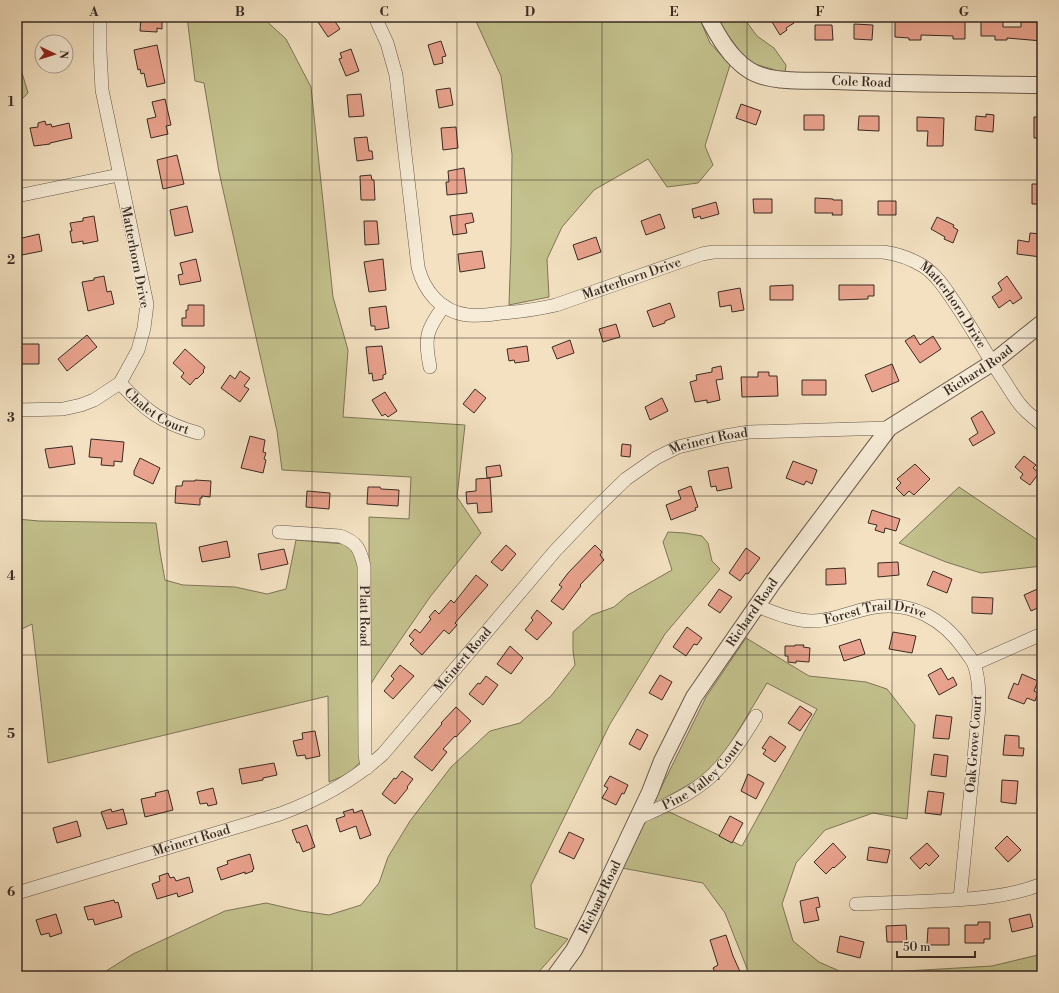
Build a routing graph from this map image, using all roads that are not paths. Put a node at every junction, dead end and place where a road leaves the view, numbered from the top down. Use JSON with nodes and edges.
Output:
{"nodes":[{"id":1,"x":100,"y":17,"type":"edge"},
{"id":2,"x":375,"y":17,"type":"edge"},
{"id":3,"x":708,"y":17,"type":"edge"},
{"id":4,"x":1042,"y":85,"type":"edge"},
{"id":5,"x":119,"y":175,"type":"junction"},
{"id":6,"x":17,"y":196,"type":"edge"},
{"id":7,"x":444,"y":306,"type":"junction"},
{"id":8,"x":1042,"y":323,"type":"edge"},
{"id":9,"x":992,"y":363,"type":"junction"},
{"id":10,"x":430,"y":368,"type":"dead end"},
{"id":11,"x":120,"y":382,"type":"junction"},
{"id":12,"x":17,"y":410,"type":"edge"},
{"id":13,"x":1042,"y":425,"type":"edge"},
{"id":14,"x":889,"y":428,"type":"junction"},
{"id":15,"x":198,"y":432,"type":"dead end"},
{"id":16,"x":279,"y":532,"type":"dead end"},
{"id":17,"x":757,"y":606,"type":"junction"},
{"id":18,"x":1042,"y":634,"type":"edge"},
{"id":19,"x":974,"y":664,"type":"junction"},
{"id":20,"x":756,"y":716,"type":"dead end"},
{"id":21,"x":367,"y":768,"type":"junction"},
{"id":22,"x":636,"y":819,"type":"junction"},
{"id":23,"x":1042,"y":884,"type":"edge"},
{"id":24,"x":17,"y":893,"type":"edge"},
{"id":25,"x":960,"y":900,"type":"junction"},
{"id":26,"x":856,"y":904,"type":"dead end"},
{"id":27,"x":555,"y":976,"type":"edge"}],
"edges":[{"from":1,"to":5,"type":"street","name":"Matterhorn Drive"},
{"from":2,"to":7,"type":"street","name":"Matterhorn Drive"},
{"from":3,"to":4,"type":"street","name":"Cole Road"},
{"from":5,"to":6,"type":"street"},
{"from":5,"to":11,"type":"street","name":"Matterhorn Drive"},
{"from":7,"to":9,"type":"street","name":"Matterhorn Drive"},
{"from":7,"to":10,"type":"street"},
{"from":8,"to":9,"type":"street","name":"Richard Road"},
{"from":9,"to":13,"type":"street","name":"Matterhorn Drive"},
{"from":9,"to":14,"type":"street","name":"Richard Road"},
{"from":11,"to":12,"type":"street","name":"Matterhorn Drive"},
{"from":11,"to":15,"type":"street","name":"Chalet Court"},
{"from":14,"to":17,"type":"street","name":"Richard Road"},
{"from":14,"to":21,"type":"street","name":"Meinert Road"},
{"from":16,"to":21,"type":"street","name":"Platt Road"},
{"from":17,"to":19,"type":"street","name":"Forest Trail Drive"},
{"from":17,"to":22,"type":"street","name":"Richard Road"},
{"from":18,"to":19,"type":"street"},
{"from":19,"to":25,"type":"street","name":"Oak Grove Court"},
{"from":20,"to":22,"type":"street","name":"Pine Valley Court"},
{"from":21,"to":24,"type":"street","name":"Meinert Road"},
{"from":22,"to":27,"type":"street","name":"Richard Road"},
{"from":23,"to":25,"type":"street"},
{"from":25,"to":26,"type":"street"}]}
